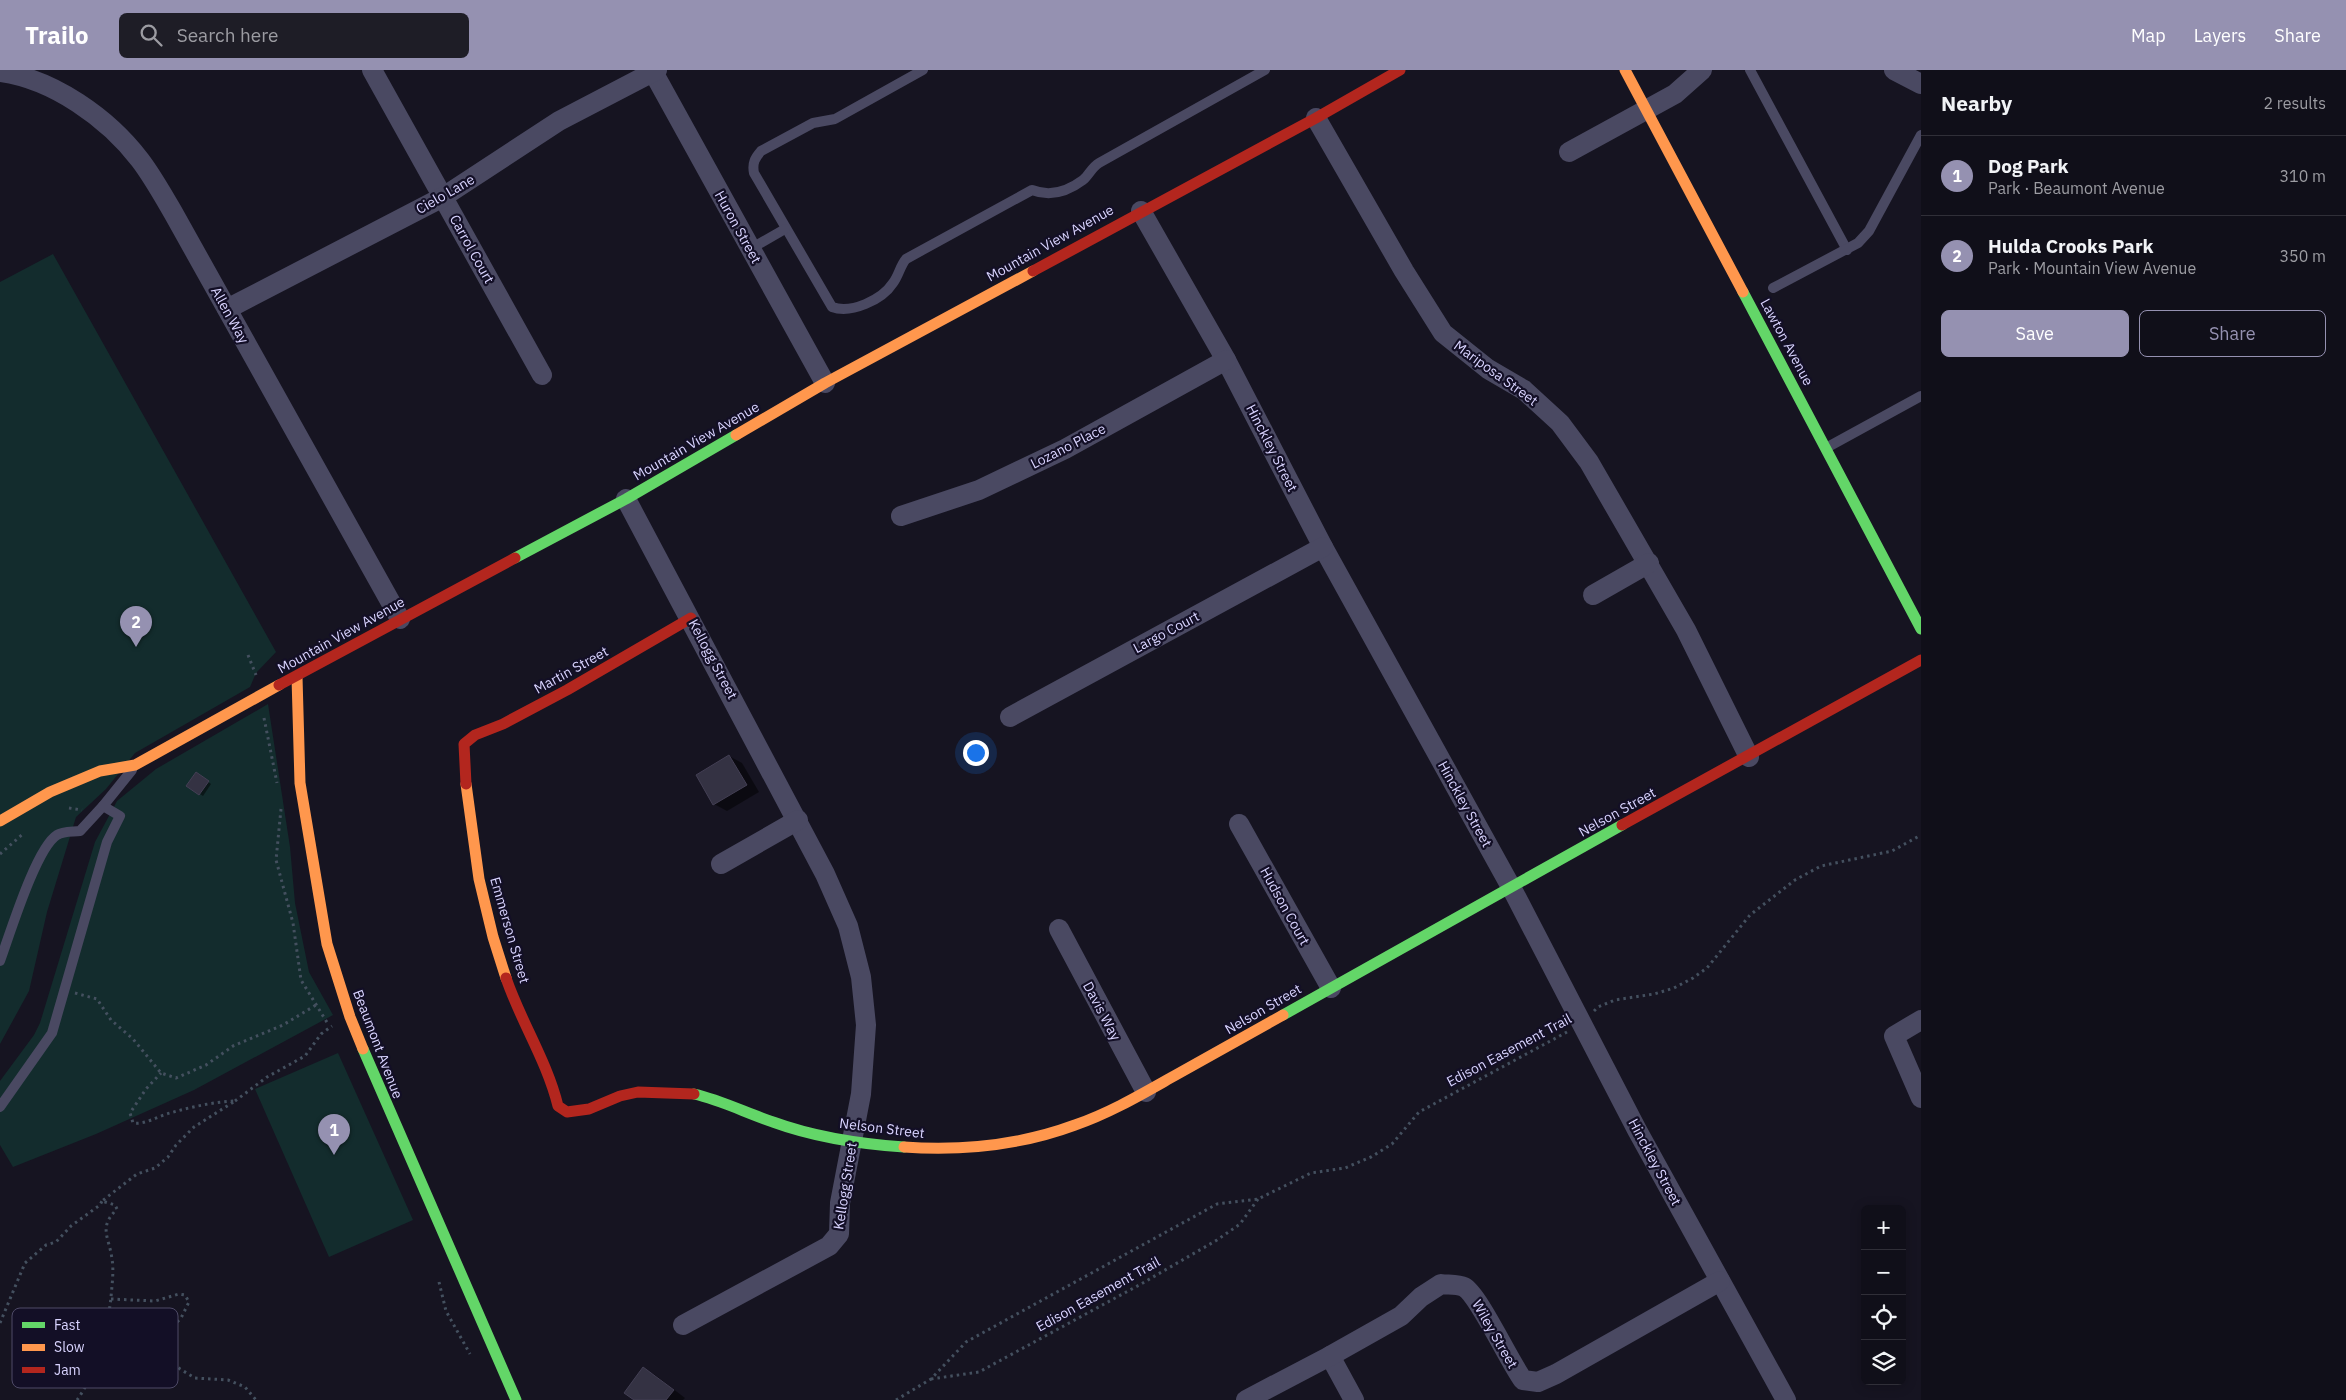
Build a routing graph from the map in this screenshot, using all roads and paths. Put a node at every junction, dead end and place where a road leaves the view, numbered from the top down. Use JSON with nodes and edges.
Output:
{"nodes":[{"id":1,"x":372,"y":70,"type":"edge"},
{"id":2,"x":923,"y":70,"type":"edge"},
{"id":3,"x":1264,"y":70,"type":"edge"},
{"id":4,"x":1400,"y":70,"type":"edge"},
{"id":5,"x":1626,"y":70,"type":"edge"},
{"id":6,"x":1702,"y":70,"type":"edge"},
{"id":7,"x":1750,"y":70,"type":"edge"},
{"id":8,"x":1894,"y":70,"type":"edge"},
{"id":9,"x":654,"y":71,"type":"edge"},
{"id":10,"x":0,"y":72,"type":"edge"},
{"id":11,"x":1921,"y":84,"type":"edge"},
{"id":12,"x":1647,"y":108,"type":"junction"},
{"id":13,"x":1316,"y":118,"type":"junction"},
{"id":14,"x":1921,"y":136,"type":"edge"},
{"id":15,"x":1569,"y":152,"type":"dead end"},
{"id":16,"x":443,"y":197,"type":"junction"},
{"id":17,"x":1141,"y":211,"type":"junction"},
{"id":18,"x":785,"y":229,"type":"junction"},
{"id":19,"x":750,"y":249,"type":"junction"},
{"id":20,"x":1847,"y":250,"type":"junction"},
{"id":21,"x":1773,"y":288,"type":"dead end"},
{"id":22,"x":228,"y":309,"type":"junction"},
{"id":23,"x":1226,"y":360,"type":"junction"},
{"id":24,"x":542,"y":375,"type":"dead end"},
{"id":25,"x":825,"y":383,"type":"junction"},
{"id":26,"x":1921,"y":396,"type":"edge"},
{"id":27,"x":1826,"y":448,"type":"junction"},
{"id":28,"x":626,"y":499,"type":"junction"},
{"id":29,"x":901,"y":516,"type":"dead end"},
{"id":30,"x":1323,"y":547,"type":"junction"},
{"id":31,"x":1649,"y":563,"type":"junction"},
{"id":32,"x":1593,"y":595,"type":"dead end"},
{"id":33,"x":691,"y":618,"type":"junction"},
{"id":34,"x":400,"y":619,"type":"junction"},
{"id":35,"x":1921,"y":629,"type":"edge"},
{"id":36,"x":1921,"y":660,"type":"edge"},
{"id":37,"x":297,"y":677,"type":"junction"},
{"id":38,"x":1010,"y":717,"type":"dead end"},
{"id":39,"x":464,"y":744,"type":"joint"},
{"id":40,"x":1749,"y":757,"type":"junction"},
{"id":41,"x":135,"y":765,"type":"junction"},
{"id":42,"x":103,"y":806,"type":"junction"},
{"id":43,"x":798,"y":820,"type":"junction"},
{"id":44,"x":0,"y":821,"type":"edge"},
{"id":45,"x":1238,"y":824,"type":"dead end"},
{"id":46,"x":1921,"y":835,"type":"edge"},
{"id":47,"x":721,"y":864,"type":"dead end"},
{"id":48,"x":1511,"y":887,"type":"junction"},
{"id":49,"x":1059,"y":929,"type":"dead end"},
{"id":50,"x":0,"y":961,"type":"edge"},
{"id":51,"x":1331,"y":988,"type":"junction"},
{"id":52,"x":65,"y":990,"type":"junction"},
{"id":53,"x":316,"y":1005,"type":"dead end"},
{"id":54,"x":350,"y":1017,"type":"junction"},
{"id":55,"x":1921,"y":1020,"type":"edge"},
{"id":56,"x":1582,"y":1024,"type":"junction"},
{"id":57,"x":161,"y":1073,"type":"junction"},
{"id":58,"x":1146,"y":1092,"type":"junction"},
{"id":59,"x":1921,"y":1098,"type":"edge"},
{"id":60,"x":235,"y":1101,"type":"junction"},
{"id":61,"x":0,"y":1107,"type":"edge"},
{"id":62,"x":566,"y":1112,"type":"joint"},
{"id":63,"x":852,"y":1143,"type":"junction"},
{"id":64,"x":1258,"y":1199,"type":"junction"},
{"id":65,"x":102,"y":1201,"type":"junction"},
{"id":66,"x":1720,"y":1281,"type":"junction"},
{"id":67,"x":111,"y":1299,"type":"junction"},
{"id":68,"x":109,"y":1308,"type":"edge"},
{"id":69,"x":178,"y":1321,"type":"edge"},
{"id":70,"x":0,"y":1323,"type":"edge"},
{"id":71,"x":683,"y":1325,"type":"dead end"},
{"id":72,"x":1330,"y":1356,"type":"junction"},
{"id":73,"x":178,"y":1365,"type":"edge"},
{"id":74,"x":931,"y":1379,"type":"junction"},
{"id":75,"x":85,"y":1388,"type":"edge"},
{"id":76,"x":77,"y":1400,"type":"edge"},
{"id":77,"x":256,"y":1400,"type":"edge"},
{"id":78,"x":516,"y":1400,"type":"edge"},
{"id":79,"x":896,"y":1400,"type":"edge"},
{"id":80,"x":1246,"y":1400,"type":"edge"},
{"id":81,"x":1354,"y":1400,"type":"edge"},
{"id":82,"x":1786,"y":1400,"type":"edge"}],
"edges":[{"from":1,"to":16,"type":"street","name":"Carrol Court"},
{"from":2,"to":18,"type":"lane"},
{"from":3,"to":18,"type":"lane"},
{"from":4,"to":13,"type":"street","name":"Mountain View Avenue"},
{"from":5,"to":12,"type":"street","name":"Lawton Avenue"},
{"from":6,"to":12,"type":"street"},
{"from":7,"to":20,"type":"lane"},
{"from":8,"to":11,"type":"street"},
{"from":9,"to":16,"type":"street","name":"Cielo Lane"},
{"from":9,"to":19,"type":"street","name":"Huron Street"},
{"from":10,"to":22,"type":"street","name":"Allen Way"},
{"from":12,"to":15,"type":"street"},
{"from":12,"to":27,"type":"street","name":"Lawton Avenue"},
{"from":13,"to":17,"type":"street","name":"Mountain View Avenue"},
{"from":13,"to":31,"type":"street","name":"Mariposa Street"},
{"from":14,"to":20,"type":"lane"},
{"from":16,"to":22,"type":"street","name":"Cielo Lane"},
{"from":16,"to":24,"type":"street","name":"Carrol Court"},
{"from":17,"to":23,"type":"street","name":"Hinckley Street"},
{"from":17,"to":25,"type":"street","name":"Mountain View Avenue"},
{"from":18,"to":19,"type":"lane"},
{"from":19,"to":25,"type":"street","name":"Huron Street"},
{"from":20,"to":21,"type":"lane"},
{"from":22,"to":34,"type":"street","name":"Allen Way"},
{"from":23,"to":29,"type":"street","name":"Lozano Place"},
{"from":23,"to":30,"type":"street","name":"Hinckley Street"},
{"from":25,"to":28,"type":"street","name":"Mountain View Avenue"},
{"from":26,"to":27,"type":"lane"},
{"from":27,"to":35,"type":"street","name":"Lawton Avenue"},
{"from":28,"to":33,"type":"street","name":"Kellogg Street"},
{"from":28,"to":34,"type":"street","name":"Mountain View Avenue"},
{"from":30,"to":38,"type":"street","name":"Largo Court"},
{"from":30,"to":48,"type":"street","name":"Hinckley Street"},
{"from":31,"to":32,"type":"street"},
{"from":31,"to":40,"type":"street","name":"Mariposa Street"},
{"from":33,"to":39,"type":"street","name":"Martin Street"},
{"from":33,"to":43,"type":"street","name":"Kellogg Street"},
{"from":34,"to":37,"type":"street","name":"Mountain View Avenue"},
{"from":36,"to":40,"type":"street","name":"Nelson Street"},
{"from":37,"to":41,"type":"street","name":"Mountain View Avenue"},
{"from":37,"to":54,"type":"street","name":"Beaumont Avenue"},
{"from":39,"to":62,"type":"street","name":"Emmerson Street"},
{"from":40,"to":48,"type":"street","name":"Nelson Street"},
{"from":41,"to":42,"type":"lane"},
{"from":41,"to":44,"type":"street","name":"Mountain View Avenue"},
{"from":42,"to":50,"type":"lane"},
{"from":42,"to":52,"type":"lane"},
{"from":43,"to":47,"type":"street"},
{"from":43,"to":63,"type":"street","name":"Kellogg Street"},
{"from":45,"to":51,"type":"street","name":"Hudson Court"},
{"from":46,"to":56,"type":"path","name":"Edison Easement Trail"},
{"from":48,"to":51,"type":"street","name":"Nelson Street"},
{"from":48,"to":56,"type":"street","name":"Hinckley Street"},
{"from":49,"to":58,"type":"street","name":"Davis Way"},
{"from":51,"to":58,"type":"street","name":"Nelson Street"},
{"from":52,"to":57,"type":"path"},
{"from":52,"to":61,"type":"lane"},
{"from":53,"to":57,"type":"path"},
{"from":54,"to":60,"type":"path"},
{"from":54,"to":78,"type":"street","name":"Beaumont Avenue"},
{"from":55,"to":59,"type":"street"},
{"from":56,"to":64,"type":"path","name":"Edison Easement Trail"},
{"from":56,"to":66,"type":"street","name":"Hinckley Street"},
{"from":57,"to":60,"type":"path"},
{"from":58,"to":63,"type":"street","name":"Nelson Street"},
{"from":60,"to":65,"type":"path"},
{"from":62,"to":63,"type":"street","name":"Nelson Street"},
{"from":63,"to":71,"type":"street","name":"Kellogg Street"},
{"from":64,"to":74,"type":"path","name":"Edison Easement Trail"},
{"from":64,"to":74,"type":"path","name":"Edison Easement Trail"},
{"from":65,"to":67,"type":"path"},
{"from":65,"to":70,"type":"path"},
{"from":66,"to":72,"type":"street","name":"Wiley Street"},
{"from":66,"to":82,"type":"street","name":"Hinckley Street"},
{"from":67,"to":68,"type":"path"},
{"from":67,"to":69,"type":"path"},
{"from":72,"to":80,"type":"street","name":"Wiley Street"},
{"from":72,"to":81,"type":"street"},
{"from":73,"to":77,"type":"path"},
{"from":74,"to":79,"type":"path","name":"Edison Easement Trail"},
{"from":75,"to":76,"type":"path"}]}
